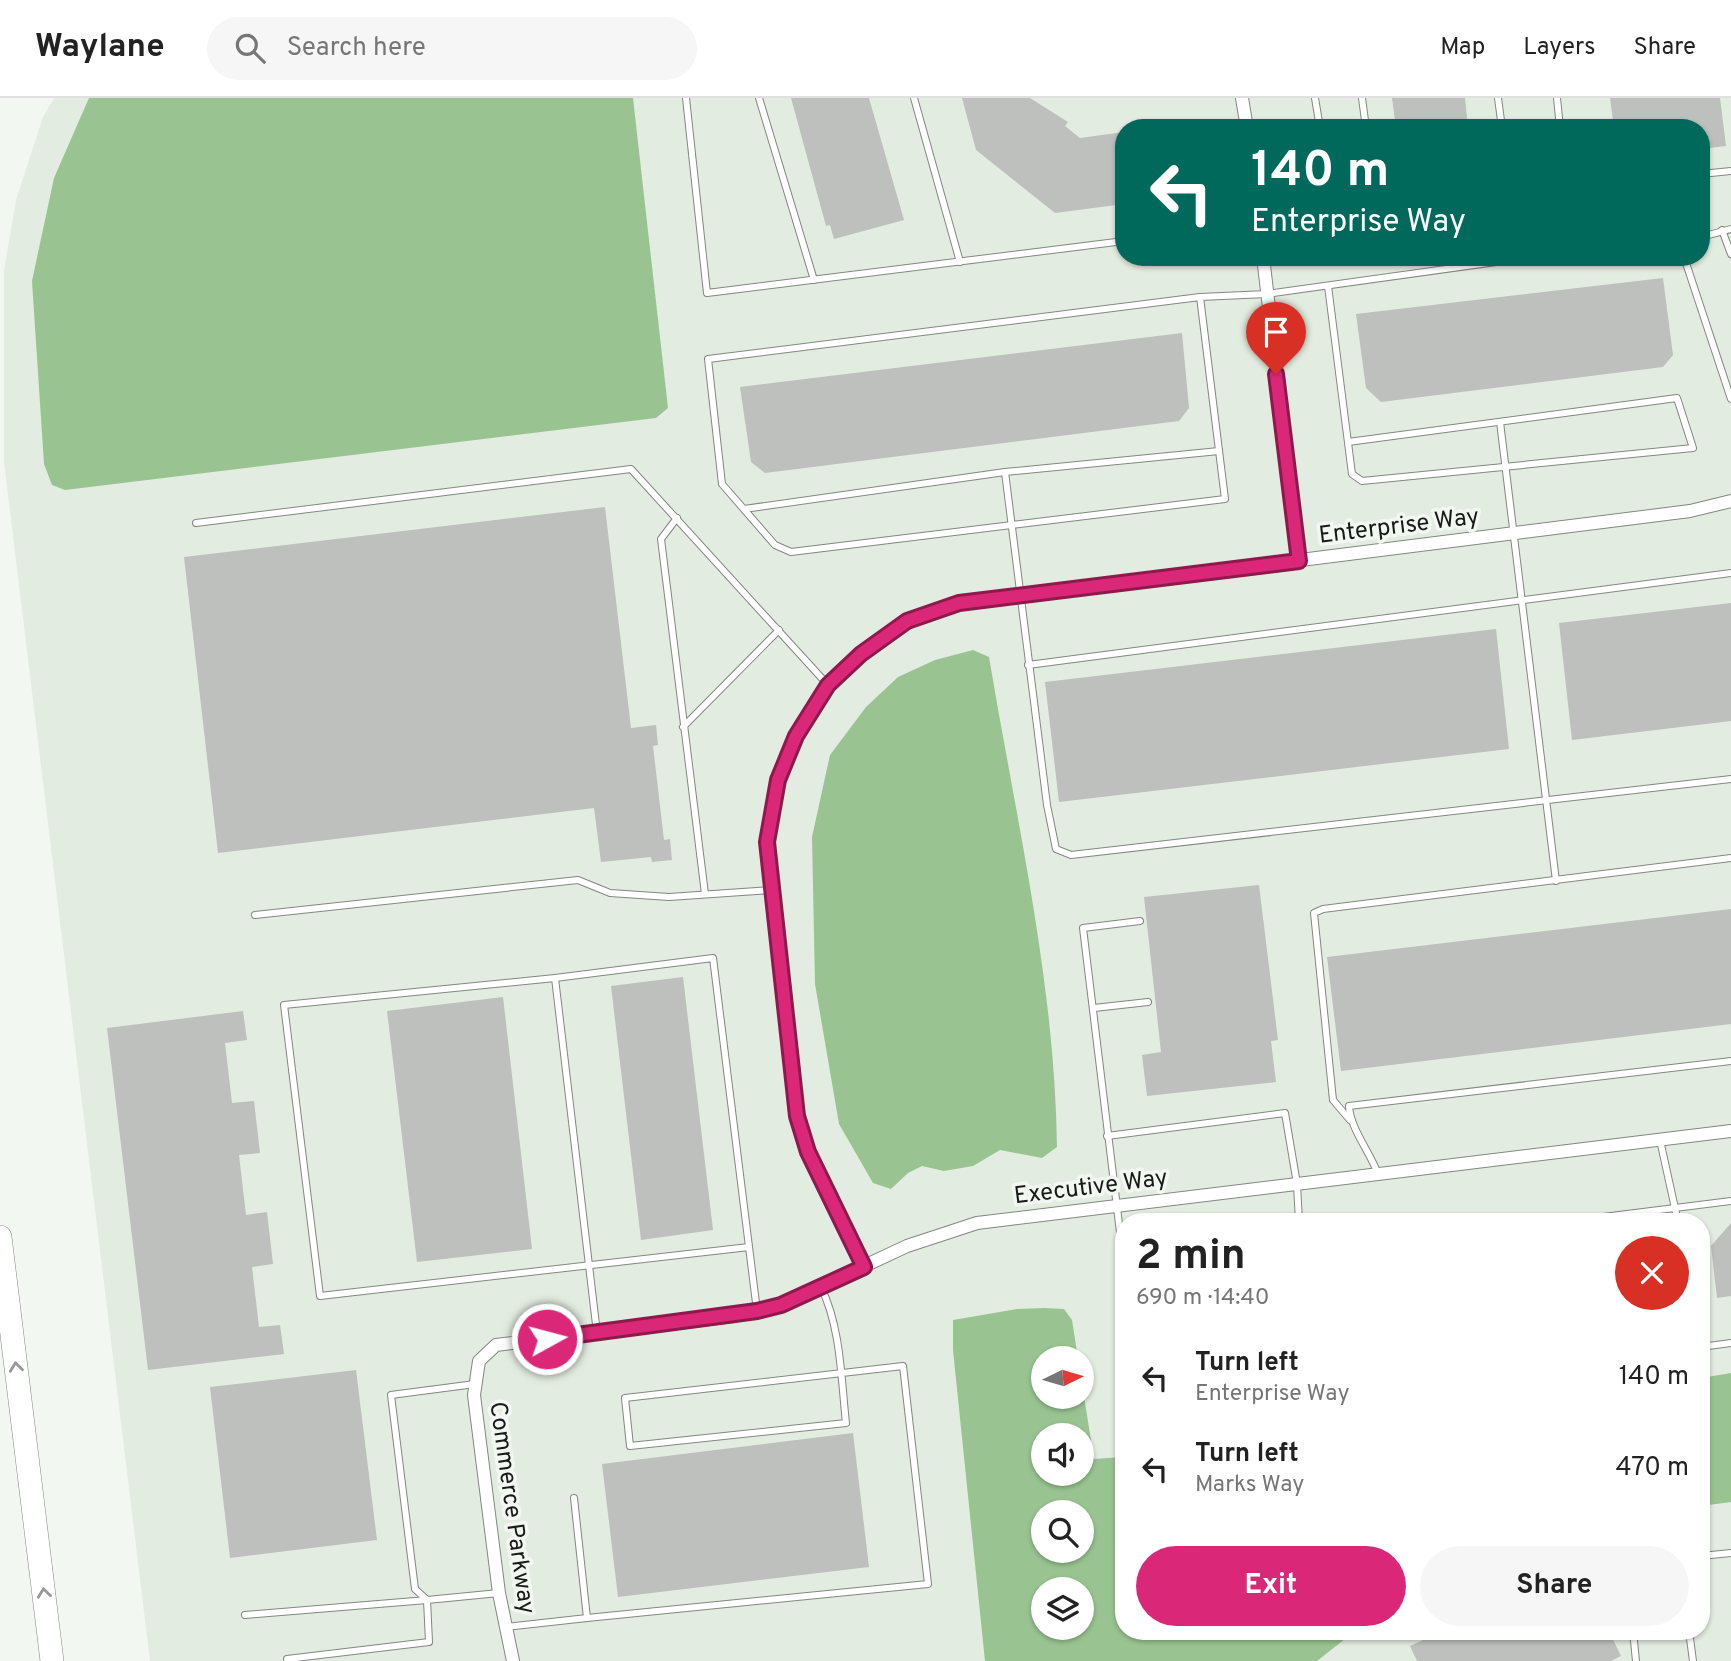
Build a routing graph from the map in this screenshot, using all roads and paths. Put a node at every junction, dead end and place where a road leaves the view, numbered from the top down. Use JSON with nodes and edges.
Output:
{"nodes":[{"id":1,"x":685,"y":98,"type":"edge"},
{"id":2,"x":759,"y":98,"type":"edge"},
{"id":3,"x":914,"y":98,"type":"edge"},
{"id":4,"x":1242,"y":98,"type":"edge"},
{"id":5,"x":1315,"y":98,"type":"edge"},
{"id":6,"x":1362,"y":98,"type":"edge"},
{"id":7,"x":1498,"y":98,"type":"edge"},
{"id":8,"x":1557,"y":98,"type":"edge"},
{"id":9,"x":1246,"y":119,"type":"edge"},
{"id":10,"x":1318,"y":119,"type":"edge"},
{"id":11,"x":1365,"y":119,"type":"edge"},
{"id":12,"x":1501,"y":119,"type":"edge"},
{"id":13,"x":1559,"y":119,"type":"edge"},
{"id":14,"x":1731,"y":171,"type":"edge"},
{"id":15,"x":1710,"y":173,"type":"edge"},
{"id":16,"x":1731,"y":229,"type":"edge"},
{"id":17,"x":1722,"y":230,"type":"junction"},
{"id":18,"x":1710,"y":234,"type":"edge"},
{"id":19,"x":1115,"y":243,"type":"edge"},
{"id":20,"x":1731,"y":254,"type":"edge"},
{"id":21,"x":960,"y":262,"type":"junction"},
{"id":22,"x":1264,"y":266,"type":"edge"},
{"id":23,"x":1469,"y":266,"type":"edge"},
{"id":24,"x":1687,"y":266,"type":"edge"},
{"id":25,"x":814,"y":280,"type":"junction"},
{"id":26,"x":1328,"y":286,"type":"junction"},
{"id":27,"x":1267,"y":294,"type":"junction"},
{"id":28,"x":1200,"y":297,"type":"junction"},
{"id":29,"x":1731,"y":399,"type":"edge"},
{"id":30,"x":1500,"y":422,"type":"junction"},
{"id":31,"x":1348,"y":442,"type":"junction"},
{"id":32,"x":1219,"y":451,"type":"junction"},
{"id":33,"x":1506,"y":467,"type":"junction"},
{"id":34,"x":1005,"y":472,"type":"junction"},
{"id":35,"x":1731,"y":501,"type":"edge"},
{"id":36,"x":744,"y":509,"type":"junction"},
{"id":37,"x":677,"y":518,"type":"junction"},
{"id":38,"x":196,"y":523,"type":"dead end"},
{"id":39,"x":1011,"y":524,"type":"junction"},
{"id":40,"x":1514,"y":533,"type":"junction"},
{"id":41,"x":1299,"y":561,"type":"junction"},
{"id":42,"x":1731,"y":573,"type":"edge"},
{"id":43,"x":1020,"y":595,"type":"junction"},
{"id":44,"x":1522,"y":599,"type":"junction"},
{"id":45,"x":779,"y":630,"type":"junction"},
{"id":46,"x":1028,"y":665,"type":"junction"},
{"id":47,"x":828,"y":685,"type":"junction"},
{"id":48,"x":683,"y":727,"type":"junction"},
{"id":49,"x":1731,"y":779,"type":"edge"},
{"id":50,"x":1547,"y":799,"type":"junction"},
{"id":51,"x":1731,"y":858,"type":"edge"},
{"id":52,"x":1556,"y":881,"type":"junction"},
{"id":53,"x":771,"y":890,"type":"junction"},
{"id":54,"x":705,"y":894,"type":"junction"},
{"id":55,"x":256,"y":915,"type":"dead end"},
{"id":56,"x":1140,"y":920,"type":"dead end"},
{"id":57,"x":555,"y":978,"type":"junction"},
{"id":58,"x":1148,"y":1002,"type":"dead end"},
{"id":59,"x":1094,"y":1008,"type":"junction"},
{"id":60,"x":1731,"y":1061,"type":"edge"},
{"id":61,"x":1350,"y":1120,"type":"junction"},
{"id":62,"x":1731,"y":1131,"type":"edge"},
{"id":63,"x":1107,"y":1136,"type":"junction"},
{"id":64,"x":1660,"y":1140,"type":"junction"},
{"id":65,"x":1379,"y":1174,"type":"junction"},
{"id":66,"x":1297,"y":1185,"type":"junction"},
{"id":67,"x":1731,"y":1201,"type":"edge"},
{"id":68,"x":1114,"y":1207,"type":"junction"},
{"id":69,"x":1676,"y":1208,"type":"junction"},
{"id":70,"x":1115,"y":1213,"type":"edge"},
{"id":71,"x":1299,"y":1213,"type":"edge"},
{"id":72,"x":1636,"y":1213,"type":"edge"},
{"id":73,"x":1677,"y":1213,"type":"edge"},
{"id":74,"x":0,"y":1237,"type":"edge"},
{"id":75,"x":748,"y":1247,"type":"junction"},
{"id":76,"x":589,"y":1266,"type":"junction"},
{"id":77,"x":864,"y":1267,"type":"junction"},
{"id":78,"x":821,"y":1287,"type":"junction"},
{"id":79,"x":757,"y":1311,"type":"junction"},
{"id":80,"x":597,"y":1333,"type":"junction"},
{"id":81,"x":1731,"y":1343,"type":"edge"},
{"id":82,"x":1710,"y":1346,"type":"edge"},
{"id":83,"x":479,"y":1361,"type":"joint"},
{"id":84,"x":840,"y":1374,"type":"junction"},
{"id":85,"x":475,"y":1384,"type":"junction"},
{"id":86,"x":573,"y":1498,"type":"dead end"},
{"id":87,"x":1731,"y":1553,"type":"edge"},
{"id":88,"x":1710,"y":1555,"type":"edge"},
{"id":89,"x":499,"y":1592,"type":"junction"},
{"id":90,"x":427,"y":1600,"type":"junction"},
{"id":91,"x":246,"y":1615,"type":"dead end"},
{"id":92,"x":587,"y":1618,"type":"junction"},
{"id":93,"x":506,"y":1627,"type":"junction"},
{"id":94,"x":1634,"y":1640,"type":"edge"},
{"id":95,"x":1690,"y":1640,"type":"edge"},
{"id":96,"x":287,"y":1658,"type":"dead end"},
{"id":97,"x":52,"y":1661,"type":"edge"},
{"id":98,"x":513,"y":1661,"type":"edge"},
{"id":99,"x":1636,"y":1661,"type":"edge"},
{"id":100,"x":1692,"y":1661,"type":"edge"}],
"edges":[{"from":1,"to":25,"type":"lane"},
{"from":2,"to":25,"type":"lane"},
{"from":3,"to":21,"type":"lane"},
{"from":4,"to":9,"type":"street"},
{"from":5,"to":10,"type":"lane"},
{"from":6,"to":11,"type":"lane"},
{"from":7,"to":12,"type":"lane"},
{"from":8,"to":13,"type":"lane"},
{"from":14,"to":15,"type":"lane"},
{"from":16,"to":17,"type":"lane"},
{"from":17,"to":18,"type":"lane"},
{"from":17,"to":20,"type":"lane"},
{"from":19,"to":21,"type":"lane"},
{"from":21,"to":25,"type":"lane"},
{"from":22,"to":27,"type":"street"},
{"from":23,"to":26,"type":"lane"},
{"from":24,"to":29,"type":"lane"},
{"from":26,"to":27,"type":"lane"},
{"from":26,"to":31,"type":"lane"},
{"from":27,"to":28,"type":"lane"},
{"from":27,"to":41,"type":"street"},
{"from":28,"to":32,"type":"lane"},
{"from":28,"to":36,"type":"lane"},
{"from":30,"to":31,"type":"lane"},
{"from":30,"to":33,"type":"lane"},
{"from":30,"to":33,"type":"lane"},
{"from":31,"to":33,"type":"lane"},
{"from":32,"to":34,"type":"lane"},
{"from":32,"to":39,"type":"lane"},
{"from":33,"to":40,"type":"lane"},
{"from":34,"to":36,"type":"lane"},
{"from":34,"to":39,"type":"lane"},
{"from":35,"to":40,"type":"street","name":"Enterprise Way"},
{"from":36,"to":39,"type":"lane"},
{"from":37,"to":38,"type":"lane"},
{"from":37,"to":45,"type":"lane"},
{"from":37,"to":48,"type":"lane"},
{"from":39,"to":43,"type":"lane"},
{"from":40,"to":41,"type":"street","name":"Enterprise Way"},
{"from":40,"to":44,"type":"lane"},
{"from":41,"to":43,"type":"street","name":"Enterprise Way"},
{"from":42,"to":44,"type":"lane"},
{"from":43,"to":46,"type":"lane"},
{"from":43,"to":47,"type":"street","name":"Enterprise Way"},
{"from":44,"to":46,"type":"lane"},
{"from":44,"to":50,"type":"lane"},
{"from":45,"to":47,"type":"lane"},
{"from":45,"to":48,"type":"lane"},
{"from":46,"to":50,"type":"lane"},
{"from":47,"to":53,"type":"street","name":"Enterprise Way"},
{"from":48,"to":54,"type":"lane"},
{"from":49,"to":50,"type":"lane"},
{"from":50,"to":52,"type":"lane"},
{"from":51,"to":52,"type":"lane"},
{"from":52,"to":61,"type":"lane"},
{"from":53,"to":54,"type":"lane"},
{"from":53,"to":77,"type":"street","name":"Enterprise Way"},
{"from":54,"to":55,"type":"lane"},
{"from":56,"to":59,"type":"lane"},
{"from":57,"to":75,"type":"lane"},
{"from":57,"to":76,"type":"lane"},
{"from":57,"to":76,"type":"lane"},
{"from":58,"to":59,"type":"lane"},
{"from":59,"to":63,"type":"lane"},
{"from":60,"to":61,"type":"lane"},
{"from":61,"to":65,"type":"lane"},
{"from":62,"to":64,"type":"street","name":"Executive Way"},
{"from":63,"to":66,"type":"lane"},
{"from":63,"to":68,"type":"lane"},
{"from":64,"to":65,"type":"street","name":"Executive Way"},
{"from":64,"to":69,"type":"lane"},
{"from":65,"to":66,"type":"street","name":"Executive Way"},
{"from":66,"to":68,"type":"street","name":"Executive Way"},
{"from":66,"to":71,"type":"lane"},
{"from":67,"to":69,"type":"lane"},
{"from":68,"to":70,"type":"lane"},
{"from":68,"to":77,"type":"street","name":"Executive Way"},
{"from":69,"to":72,"type":"lane"},
{"from":69,"to":73,"type":"lane"},
{"from":97,"to":74,"type":"highway","one_way":true},
{"from":75,"to":76,"type":"lane"},
{"from":75,"to":79,"type":"lane"},
{"from":76,"to":80,"type":"lane"},
{"from":77,"to":78,"type":"street","name":"Executive Way"},
{"from":78,"to":79,"type":"street","name":"Executive Way"},
{"from":78,"to":84,"type":"lane"},
{"from":79,"to":80,"type":"street","name":"Executive Way"},
{"from":80,"to":83,"type":"street","name":"Executive Way"},
{"from":81,"to":82,"type":"lane"},
{"from":83,"to":85,"type":"street","name":"Commerce Parkway"},
{"from":84,"to":84,"type":"lane"},
{"from":84,"to":92,"type":"lane"},
{"from":85,"to":89,"type":"street","name":"Commerce Parkway"},
{"from":85,"to":90,"type":"lane"},
{"from":86,"to":92,"type":"lane"},
{"from":87,"to":88,"type":"lane"},
{"from":89,"to":90,"type":"lane"},
{"from":89,"to":93,"type":"street","name":"Commerce Parkway"},
{"from":90,"to":91,"type":"lane"},
{"from":90,"to":96,"type":"lane"},
{"from":92,"to":93,"type":"lane"},
{"from":93,"to":98,"type":"street","name":"Commerce Parkway"},
{"from":94,"to":99,"type":"lane"},
{"from":95,"to":100,"type":"lane"}]}
